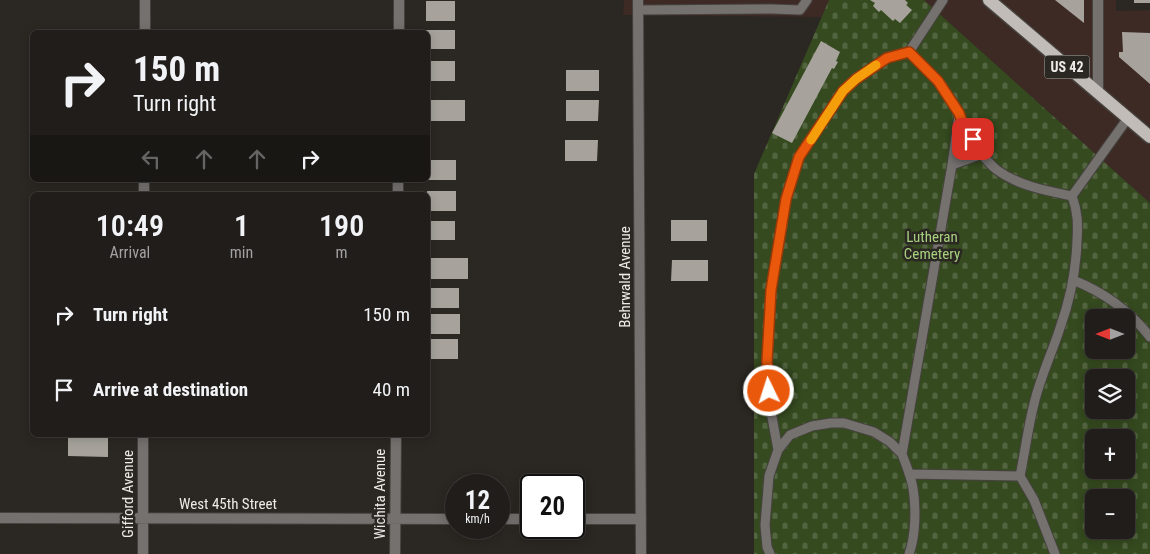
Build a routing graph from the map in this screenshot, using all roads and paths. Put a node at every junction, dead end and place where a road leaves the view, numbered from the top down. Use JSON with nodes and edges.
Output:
{"nodes":[{"id":1,"x":145,"y":0,"type":"edge"},
{"id":2,"x":399,"y":0,"type":"edge"},
{"id":3,"x":807,"y":0,"type":"edge"},
{"id":4,"x":943,"y":0,"type":"edge"},
{"id":5,"x":989,"y":0,"type":"edge"},
{"id":6,"x":1098,"y":0,"type":"edge"},
{"id":7,"x":638,"y":5,"type":"edge"},
{"id":8,"x":709,"y":5,"type":"edge"},
{"id":9,"x":145,"y":30,"type":"edge"},
{"id":10,"x":399,"y":30,"type":"edge"},
{"id":11,"x":909,"y":52,"type":"junction"},
{"id":12,"x":1098,"y":92,"type":"junction"},
{"id":13,"x":959,"y":113,"type":"junction"},
{"id":14,"x":1128,"y":118,"type":"junction"},
{"id":15,"x":1150,"y":136,"type":"edge"},
{"id":16,"x":982,"y":154,"type":"junction"},
{"id":17,"x":952,"y":165,"type":"junction"},
{"id":18,"x":1072,"y":196,"type":"junction"},
{"id":19,"x":1073,"y":280,"type":"junction"},
{"id":20,"x":1150,"y":337,"type":"edge"},
{"id":21,"x":143,"y":437,"type":"edge"},
{"id":22,"x":396,"y":437,"type":"edge"},
{"id":23,"x":778,"y":450,"type":"junction"},
{"id":24,"x":902,"y":454,"type":"junction"},
{"id":25,"x":909,"y":474,"type":"junction"},
{"id":26,"x":1020,"y":476,"type":"junction"},
{"id":27,"x":0,"y":518,"type":"edge"},
{"id":28,"x":143,"y":519,"type":"junction"},
{"id":29,"x":395,"y":519,"type":"junction"},
{"id":30,"x":445,"y":519,"type":"edge"},
{"id":31,"x":585,"y":519,"type":"edge"},
{"id":32,"x":641,"y":519,"type":"junction"},
{"id":33,"x":143,"y":554,"type":"edge"},
{"id":34,"x":395,"y":554,"type":"edge"},
{"id":35,"x":640,"y":554,"type":"edge"},
{"id":36,"x":770,"y":554,"type":"edge"},
{"id":37,"x":909,"y":554,"type":"edge"},
{"id":38,"x":1055,"y":554,"type":"edge"}],
"edges":[{"from":1,"to":9,"type":"street"},
{"from":2,"to":10,"type":"street"},
{"from":3,"to":8,"type":"lane"},
{"from":4,"to":11,"type":"lane"},
{"from":5,"to":12,"type":"main road","number":"US 42"},
{"from":6,"to":12,"type":"street"},
{"from":7,"to":8,"type":"lane"},
{"from":7,"to":32,"type":"street","name":"Behrwald Avenue"},
{"from":11,"to":13,"type":"lane"},
{"from":11,"to":23,"type":"lane"},
{"from":12,"to":14,"type":"main road","number":"US 42"},
{"from":13,"to":16,"type":"lane"},
{"from":13,"to":17,"type":"lane"},
{"from":14,"to":15,"type":"main road","number":"US 42"},
{"from":14,"to":18,"type":"lane"},
{"from":16,"to":17,"type":"lane"},
{"from":16,"to":18,"type":"lane"},
{"from":17,"to":24,"type":"lane"},
{"from":18,"to":19,"type":"lane"},
{"from":19,"to":20,"type":"lane"},
{"from":19,"to":26,"type":"lane"},
{"from":21,"to":28,"type":"street","name":"Gifford Avenue"},
{"from":22,"to":29,"type":"street","name":"Wichita Avenue"},
{"from":23,"to":24,"type":"lane"},
{"from":23,"to":36,"type":"lane"},
{"from":24,"to":25,"type":"lane"},
{"from":25,"to":26,"type":"lane"},
{"from":25,"to":37,"type":"lane"},
{"from":26,"to":38,"type":"lane"},
{"from":27,"to":28,"type":"street","name":"West 45th Street"},
{"from":28,"to":29,"type":"street","name":"West 45th Street"},
{"from":28,"to":33,"type":"street","name":"Gifford Avenue"},
{"from":29,"to":30,"type":"street","name":"West 45th Street"},
{"from":29,"to":34,"type":"street","name":"Wichita Avenue"},
{"from":31,"to":32,"type":"street"},
{"from":32,"to":35,"type":"street","name":"Behrwald Avenue"}]}
